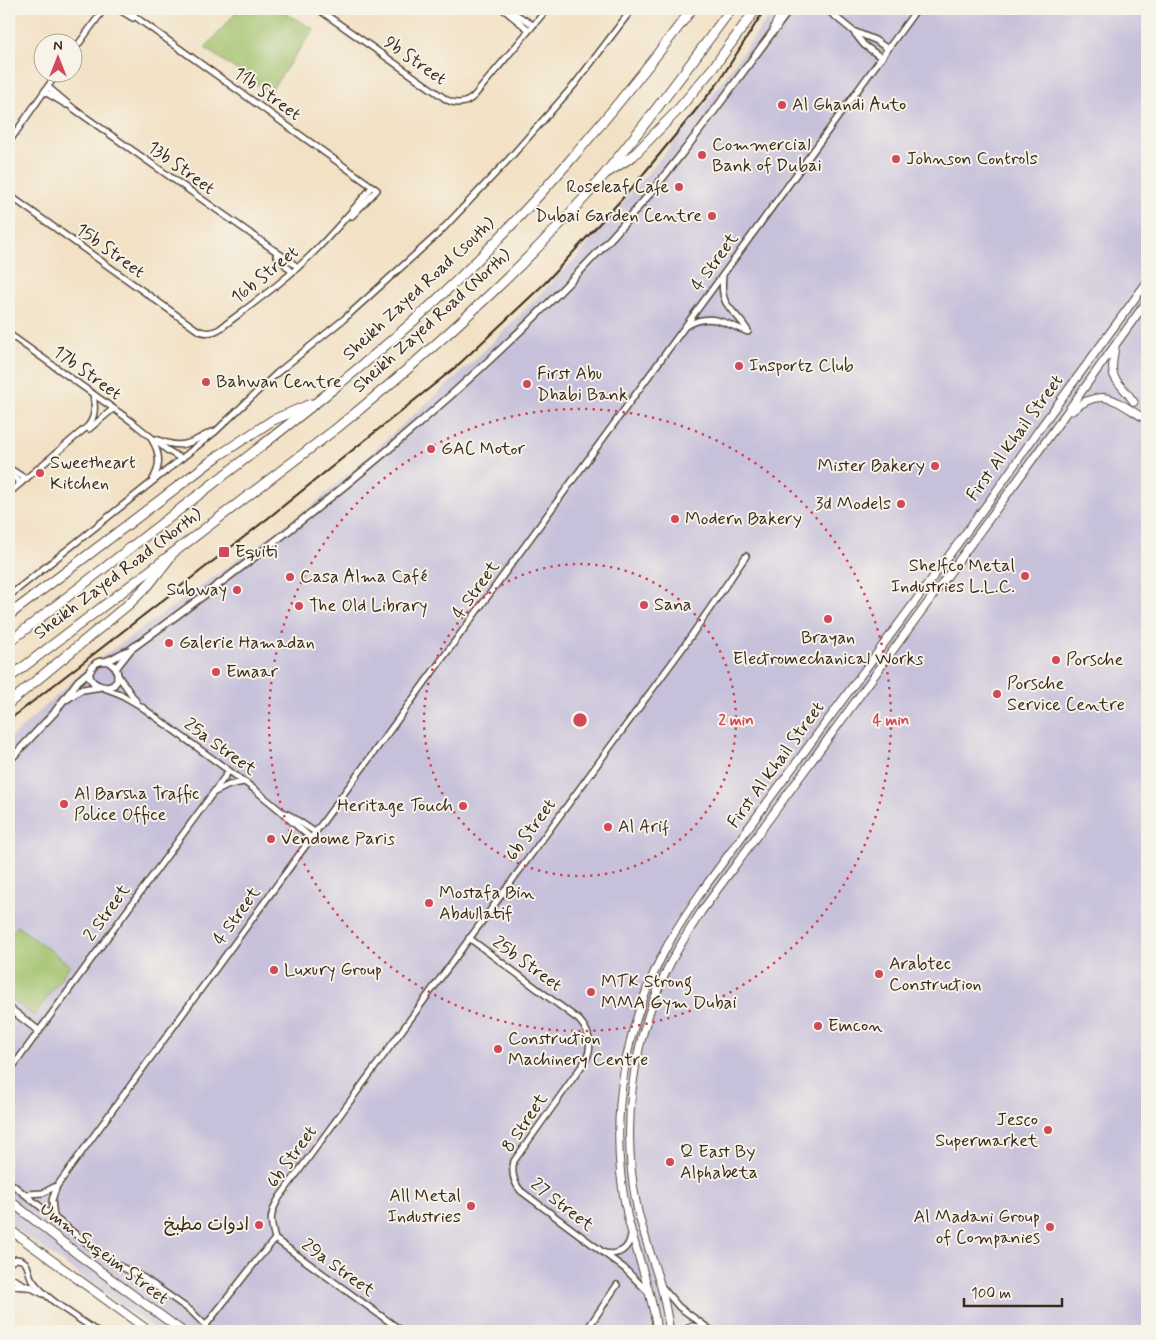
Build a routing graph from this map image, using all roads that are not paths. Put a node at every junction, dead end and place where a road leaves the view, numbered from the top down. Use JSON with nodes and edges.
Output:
{"nodes":[{"id":1,"x":104,"y":9,"type":"edge"},
{"id":2,"x":118,"y":9,"type":"edge"},
{"id":3,"x":126,"y":9,"type":"edge"},
{"id":4,"x":318,"y":9,"type":"edge"},
{"id":5,"x":503,"y":9,"type":"edge"},
{"id":6,"x":508,"y":9,"type":"edge"},
{"id":7,"x":547,"y":9,"type":"edge"},
{"id":8,"x":632,"y":9,"type":"edge"},
{"id":9,"x":692,"y":9,"type":"edge"},
{"id":10,"x":730,"y":9,"type":"edge"},
{"id":11,"x":756,"y":9,"type":"edge"},
{"id":12,"x":781,"y":9,"type":"edge"},
{"id":13,"x":790,"y":9,"type":"edge"},
{"id":14,"x":819,"y":9,"type":"edge"},
{"id":15,"x":826,"y":9,"type":"edge"},
{"id":16,"x":917,"y":9,"type":"edge"},
{"id":17,"x":832,"y":14,"type":"junction"},
{"id":18,"x":141,"y":21,"type":"junction"},
{"id":19,"x":531,"y":28,"type":"junction"},
{"id":20,"x":775,"y":28,"type":"junction"},
{"id":21,"x":853,"y":32,"type":"junction"},
{"id":22,"x":82,"y":39,"type":"edge"},
{"id":23,"x":888,"y":49,"type":"junction"},
{"id":24,"x":882,"y":58,"type":"junction"},
{"id":25,"x":51,"y":82,"type":"edge"},
{"id":26,"x":46,"y":89,"type":"junction"},
{"id":27,"x":9,"y":142,"type":"edge"},
{"id":28,"x":604,"y":175,"type":"junction"},
{"id":29,"x":372,"y":187,"type":"junction"},
{"id":30,"x":377,"y":190,"type":"joint"},
{"id":31,"x":9,"y":196,"type":"edge"},
{"id":32,"x":344,"y":222,"type":"junction"},
{"id":33,"x":272,"y":250,"type":"junction"},
{"id":34,"x":298,"y":267,"type":"junction"},
{"id":35,"x":292,"y":272,"type":"junction"},
{"id":36,"x":723,"y":274,"type":"junction"},
{"id":37,"x":1147,"y":282,"type":"edge"},
{"id":38,"x":1147,"y":301,"type":"edge"},
{"id":39,"x":686,"y":326,"type":"junction"},
{"id":40,"x":196,"y":329,"type":"joint"},
{"id":41,"x":9,"y":334,"type":"edge"},
{"id":42,"x":1115,"y":346,"type":"junction"},
{"id":43,"x":93,"y":394,"type":"junction"},
{"id":44,"x":318,"y":402,"type":"junction"},
{"id":45,"x":1134,"y":402,"type":"dead end"},
{"id":46,"x":113,"y":409,"type":"junction"},
{"id":47,"x":1062,"y":419,"type":"junction"},
{"id":48,"x":1147,"y":420,"type":"edge"},
{"id":49,"x":223,"y":424,"type":"junction"},
{"id":50,"x":149,"y":435,"type":"junction"},
{"id":51,"x":66,"y":445,"type":"junction"},
{"id":52,"x":180,"y":458,"type":"junction"},
{"id":53,"x":9,"y":468,"type":"edge"},
{"id":54,"x":9,"y":474,"type":"edge"},
{"id":55,"x":26,"y":479,"type":"junction"},
{"id":56,"x":21,"y":483,"type":"junction"},
{"id":57,"x":149,"y":484,"type":"junction"},
{"id":58,"x":9,"y":493,"type":"edge"},
{"id":59,"x":175,"y":550,"type":"junction"},
{"id":60,"x":746,"y":556,"type":"dead end"},
{"id":61,"x":9,"y":596,"type":"edge"},
{"id":62,"x":9,"y":615,"type":"edge"},
{"id":63,"x":9,"y":642,"type":"edge"},
{"id":64,"x":131,"y":649,"type":"junction"},
{"id":65,"x":108,"y":661,"type":"junction"},
{"id":66,"x":91,"y":670,"type":"junction"},
{"id":67,"x":117,"y":671,"type":"junction"},
{"id":68,"x":9,"y":678,"type":"edge"},
{"id":69,"x":102,"y":687,"type":"junction"},
{"id":70,"x":62,"y":703,"type":"junction"},
{"id":71,"x":9,"y":704,"type":"edge"},
{"id":72,"x":139,"y":705,"type":"junction"},
{"id":73,"x":9,"y":761,"type":"edge"},
{"id":74,"x":229,"y":771,"type":"junction"},
{"id":75,"x":245,"y":782,"type":"junction"},
{"id":76,"x":210,"y":796,"type":"junction"},
{"id":77,"x":282,"y":812,"type":"junction"},
{"id":78,"x":315,"y":832,"type":"junction"},
{"id":79,"x":311,"y":838,"type":"junction"},
{"id":80,"x":469,"y":938,"type":"junction"},
{"id":81,"x":9,"y":1008,"type":"edge"},
{"id":82,"x":39,"y":1031,"type":"junction"},
{"id":83,"x":589,"y":1034,"type":"joint"},
{"id":84,"x":9,"y":1072,"type":"edge"},
{"id":85,"x":513,"y":1177,"type":"joint"},
{"id":86,"x":9,"y":1182,"type":"edge"},
{"id":87,"x":57,"y":1186,"type":"junction"},
{"id":88,"x":25,"y":1194,"type":"junction"},
{"id":89,"x":9,"y":1200,"type":"edge"},
{"id":90,"x":54,"y":1217,"type":"junction"},
{"id":91,"x":271,"y":1218,"type":"joint"},
{"id":92,"x":9,"y":1229,"type":"edge"},
{"id":93,"x":632,"y":1232,"type":"junction"},
{"id":94,"x":275,"y":1239,"type":"junction"},
{"id":95,"x":599,"y":1251,"type":"junction"},
{"id":96,"x":9,"y":1263,"type":"edge"},
{"id":97,"x":9,"y":1277,"type":"edge"},
{"id":98,"x":658,"y":1279,"type":"junction"},
{"id":99,"x":9,"y":1285,"type":"edge"},
{"id":100,"x":618,"y":1285,"type":"dead end"},
{"id":101,"x":30,"y":1287,"type":"junction"},
{"id":102,"x":651,"y":1295,"type":"junction"},
{"id":103,"x":50,"y":1298,"type":"junction"},
{"id":104,"x":206,"y":1325,"type":"junction"},
{"id":105,"x":96,"y":1331,"type":"edge"},
{"id":106,"x":149,"y":1331,"type":"edge"},
{"id":107,"x":182,"y":1331,"type":"edge"},
{"id":108,"x":212,"y":1331,"type":"edge"},
{"id":109,"x":402,"y":1331,"type":"edge"},
{"id":110,"x":586,"y":1331,"type":"edge"},
{"id":111,"x":657,"y":1331,"type":"edge"},
{"id":112,"x":670,"y":1331,"type":"edge"},
{"id":113,"x":683,"y":1331,"type":"edge"}],
"edges":[{"from":1,"to":22,"type":"street"},
{"from":2,"to":18,"type":"street","name":"11b Street"},
{"from":3,"to":18,"type":"street","name":"11b Street"},
{"from":4,"to":19,"type":"street","name":"9b Street"},
{"from":5,"to":19,"type":"street"},
{"from":6,"to":19,"type":"street"},
{"from":7,"to":19,"type":"street"},
{"from":8,"to":49,"type":"street"},
{"from":9,"to":44,"type":"highway","name":"Sheikh Zayed Road (south)"},
{"from":10,"to":28,"type":"highway","name":"Sheikh Zayed Road (North)"},
{"from":11,"to":28,"type":"highway"},
{"from":12,"to":20,"type":"highway"},
{"from":13,"to":20,"type":"street"},
{"from":14,"to":17,"type":"street"},
{"from":15,"to":17,"type":"street"},
{"from":16,"to":23,"type":"street","name":"4 Street"},
{"from":17,"to":21,"type":"street"},
{"from":18,"to":29,"type":"street","name":"11b Street"},
{"from":20,"to":64,"type":"street"},
{"from":21,"to":23,"type":"street"},
{"from":21,"to":24,"type":"street"},
{"from":23,"to":24,"type":"street","name":"4 Street"},
{"from":24,"to":36,"type":"street","name":"4 Street"},
{"from":25,"to":26,"type":"street"},
{"from":26,"to":27,"type":"street"},
{"from":26,"to":33,"type":"street","name":"13b Street"},
{"from":28,"to":59,"type":"highway","name":"Sheikh Zayed Road (North)"},
{"from":29,"to":30,"type":"street","name":"11b Street"},
{"from":29,"to":32,"type":"street","name":"16b Street"},
{"from":30,"to":32,"type":"street","name":"16b Street"},
{"from":31,"to":40,"type":"street","name":"15b Street"},
{"from":32,"to":34,"type":"street","name":"16b Street"},
{"from":33,"to":34,"type":"street","name":"13b Street"},
{"from":33,"to":35,"type":"street","name":"13b Street"},
{"from":34,"to":35,"type":"street","name":"16b Street"},
{"from":35,"to":40,"type":"street","name":"16b Street"},
{"from":36,"to":39,"type":"street","name":"4 Street"},
{"from":36,"to":39,"type":"street"},
{"from":37,"to":93,"type":"main road","name":"First Al Khail Street"},
{"from":38,"to":42,"type":"main road","name":"First Al Khail Street"},
{"from":39,"to":78,"type":"street","name":"4 Street"},
{"from":41,"to":43,"type":"street","name":"17b Street"},
{"from":42,"to":45,"type":"main road"},
{"from":42,"to":47,"type":"main road","name":"First Al Khail Street"},
{"from":43,"to":46,"type":"street","name":"17b Street"},
{"from":43,"to":51,"type":"street"},
{"from":44,"to":62,"type":"highway"},
{"from":44,"to":63,"type":"highway","name":"Sheikh Zayed Road (south)"},
{"from":46,"to":50,"type":"street","name":"17b Street"},
{"from":46,"to":51,"type":"street"},
{"from":47,"to":48,"type":"main road"},
{"from":47,"to":98,"type":"main road","name":"First Al Khail Street"},
{"from":49,"to":50,"type":"street","name":"17b Street"},
{"from":49,"to":52,"type":"street"},
{"from":50,"to":52,"type":"street","name":"17b Street"},
{"from":50,"to":57,"type":"street"},
{"from":51,"to":55,"type":"street"},
{"from":52,"to":57,"type":"street"},
{"from":53,"to":55,"type":"street"},
{"from":54,"to":56,"type":"street"},
{"from":55,"to":56,"type":"street"},
{"from":56,"to":58,"type":"street"},
{"from":57,"to":61,"type":"street"},
{"from":59,"to":68,"type":"highway","name":"Sheikh Zayed Road (North)"},
{"from":59,"to":71,"type":"highway"},
{"from":60,"to":80,"type":"street","name":"6b Street"},
{"from":64,"to":65,"type":"street"},
{"from":64,"to":67,"type":"street"},
{"from":65,"to":66,"type":"street"},
{"from":65,"to":67,"type":"street"},
{"from":66,"to":69,"type":"street"},
{"from":66,"to":70,"type":"street"},
{"from":67,"to":69,"type":"street"},
{"from":67,"to":72,"type":"street","name":"25a Street"},
{"from":69,"to":70,"type":"street"},
{"from":69,"to":72,"type":"street","name":"25a Street"},
{"from":70,"to":73,"type":"street"},
{"from":72,"to":74,"type":"street","name":"25a Street"},
{"from":74,"to":75,"type":"street","name":"25a Street"},
{"from":74,"to":76,"type":"street","name":"2 Street"},
{"from":75,"to":76,"type":"street"},
{"from":75,"to":77,"type":"street","name":"25a Street"},
{"from":76,"to":82,"type":"street","name":"2 Street"},
{"from":77,"to":78,"type":"street","name":"25a Street"},
{"from":77,"to":79,"type":"street","name":"25a Street"},
{"from":78,"to":79,"type":"street","name":"4 Street"},
{"from":79,"to":87,"type":"street","name":"4 Street"},
{"from":80,"to":83,"type":"street","name":"25b Street"},
{"from":80,"to":91,"type":"street","name":"6b Street"},
{"from":81,"to":82,"type":"street"},
{"from":82,"to":84,"type":"street","name":"2 Street"},
{"from":83,"to":85,"type":"street","name":"8 Street"},
{"from":85,"to":95,"type":"street","name":"27 Street"},
{"from":86,"to":88,"type":"street"},
{"from":87,"to":88,"type":"street"},
{"from":87,"to":90,"type":"street","name":"4 Street"},
{"from":88,"to":90,"type":"street"},
{"from":89,"to":107,"type":"main road","name":"Umm Suqeim Street"},
{"from":90,"to":104,"type":"street"},
{"from":91,"to":94,"type":"street","name":"29a Street"},
{"from":92,"to":106,"type":"main road","name":"Umm Suqeim Street"},
{"from":93,"to":95,"type":"street","name":"27 Street"},
{"from":93,"to":102,"type":"main road","name":"First Al Khail Street"},
{"from":94,"to":104,"type":"street"},
{"from":94,"to":109,"type":"street","name":"29a Street"},
{"from":95,"to":102,"type":"street","name":"27 Street"},
{"from":96,"to":103,"type":"street"},
{"from":97,"to":101,"type":"street"},
{"from":98,"to":112,"type":"main road","name":"First Al Khail Street"},
{"from":98,"to":113,"type":"street"},
{"from":99,"to":101,"type":"street"},
{"from":100,"to":110,"type":"street"},
{"from":101,"to":103,"type":"street"},
{"from":102,"to":111,"type":"main road","name":"First Al Khail Street"},
{"from":103,"to":105,"type":"street"},
{"from":104,"to":108,"type":"street"}]}
